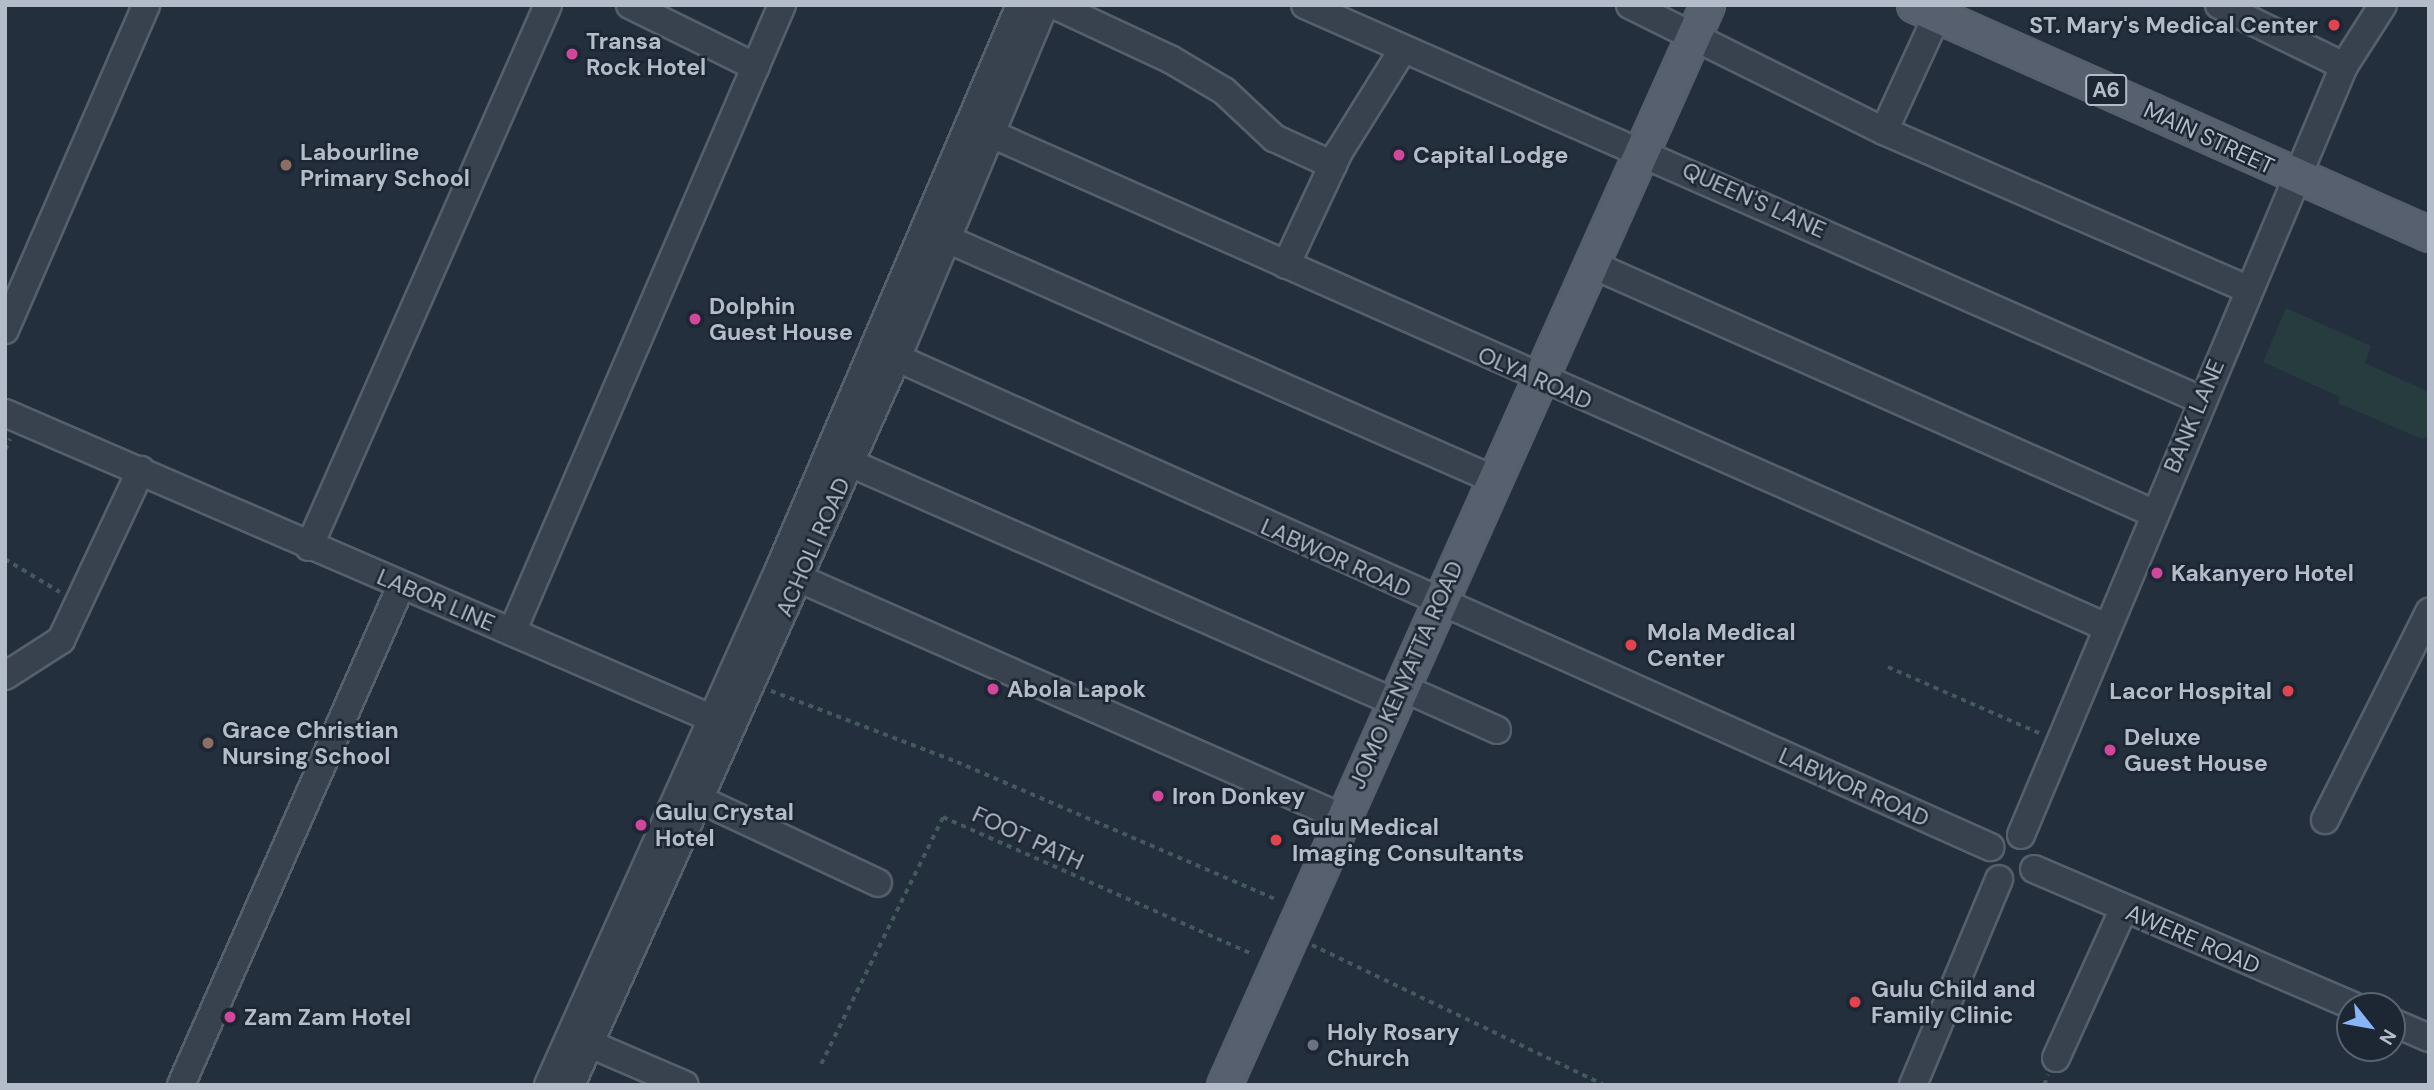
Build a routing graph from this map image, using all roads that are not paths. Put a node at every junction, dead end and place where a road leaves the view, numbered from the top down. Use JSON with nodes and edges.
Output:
{"nodes":[{"id":1,"x":146,"y":5,"type":"edge"},
{"id":2,"x":548,"y":5,"type":"edge"},
{"id":3,"x":630,"y":5,"type":"edge"},
{"id":4,"x":782,"y":5,"type":"edge"},
{"id":5,"x":1020,"y":5,"type":"edge"},
{"id":6,"x":1045,"y":5,"type":"edge"},
{"id":7,"x":1054,"y":5,"type":"edge"},
{"id":8,"x":1305,"y":5,"type":"edge"},
{"id":9,"x":1630,"y":5,"type":"edge"},
{"id":10,"x":1707,"y":5,"type":"edge"},
{"id":11,"x":2220,"y":5,"type":"edge"},
{"id":12,"x":2383,"y":5,"type":"edge"},
{"id":13,"x":1931,"y":9,"type":"edge"},
{"id":14,"x":1692,"y":36,"type":"junction"},
{"id":15,"x":1404,"y":49,"type":"junction"},
{"id":16,"x":2344,"y":65,"type":"junction"},
{"id":17,"x":757,"y":66,"type":"junction"},
{"id":18,"x":980,"y":129,"type":"junction"},
{"id":19,"x":1884,"y":131,"type":"junction"},
{"id":20,"x":1643,"y":150,"type":"junction"},
{"id":21,"x":1333,"y":165,"type":"junction"},
{"id":22,"x":2297,"y":178,"type":"junction"},
{"id":23,"x":2429,"y":234,"type":"edge"},
{"id":24,"x":947,"y":239,"type":"junction"},
{"id":25,"x":1286,"y":265,"type":"junction"},
{"id":26,"x":1593,"y":265,"type":"junction"},
{"id":27,"x":2248,"y":289,"type":"junction"},
{"id":28,"x":5,"y":330,"type":"edge"},
{"id":29,"x":886,"y":353,"type":"junction"},
{"id":30,"x":1541,"y":381,"type":"junction"},
{"id":31,"x":2201,"y":400,"type":"junction"},
{"id":32,"x":5,"y":413,"type":"edge"},
{"id":33,"x":850,"y":463,"type":"junction"},
{"id":34,"x":141,"y":470,"type":"junction"},
{"id":35,"x":1495,"y":480,"type":"junction"},
{"id":36,"x":2153,"y":513,"type":"junction"},
{"id":37,"x":309,"y":547,"type":"junction"},
{"id":38,"x":789,"y":574,"type":"junction"},
{"id":39,"x":401,"y":586,"type":"junction"},
{"id":40,"x":1437,"y":604,"type":"junction"},
{"id":41,"x":2429,"y":612,"type":"edge"},
{"id":42,"x":2104,"y":626,"type":"junction"},
{"id":43,"x":512,"y":632,"type":"junction"},
{"id":44,"x":5,"y":676,"type":"edge"},
{"id":45,"x":1397,"y":695,"type":"junction"},
{"id":46,"x":722,"y":723,"type":"junction"},
{"id":47,"x":1497,"y":730,"type":"dead end"},
{"id":48,"x":691,"y":794,"type":"junction"},
{"id":49,"x":1341,"y":817,"type":"junction"},
{"id":50,"x":2325,"y":821,"type":"dead end"},
{"id":51,"x":2021,"y":835,"type":"junction"},
{"id":52,"x":1990,"y":847,"type":"junction"},
{"id":53,"x":2034,"y":869,"type":"junction"},
{"id":54,"x":1999,"y":879,"type":"junction"},
{"id":55,"x":878,"y":883,"type":"dead end"},
{"id":56,"x":2123,"y":910,"type":"junction"},
{"id":57,"x":2336,"y":999,"type":"edge"},
{"id":58,"x":2406,"y":1028,"type":"edge"},
{"id":59,"x":2429,"y":1038,"type":"edge"},
{"id":60,"x":590,"y":1044,"type":"junction"},
{"id":61,"x":2056,"y":1058,"type":"dead end"},
{"id":62,"x":181,"y":1085,"type":"edge"},
{"id":63,"x":548,"y":1085,"type":"edge"},
{"id":64,"x":571,"y":1085,"type":"edge"},
{"id":65,"x":685,"y":1085,"type":"edge"},
{"id":66,"x":1224,"y":1085,"type":"edge"},
{"id":67,"x":1913,"y":1085,"type":"edge"}],
"edges":[{"from":1,"to":28,"type":"street"},
{"from":2,"to":37,"type":"street"},
{"from":3,"to":17,"type":"street"},
{"from":4,"to":17,"type":"street"},
{"from":5,"to":18,"type":"street","name":"ACHOLI ROAD"},
{"from":6,"to":18,"type":"street","name":"ACHOLI ROAD"},
{"from":7,"to":21,"type":"street"},
{"from":8,"to":15,"type":"street","name":"QUEEN'S LANE"},
{"from":9,"to":14,"type":"street"},
{"from":10,"to":14,"type":"main road","name":"JOMO KENYATTA ROAD"},
{"from":11,"to":16,"type":"street"},
{"from":12,"to":16,"type":"street","name":"BANK LANE"},
{"from":13,"to":19,"type":"street"},
{"from":13,"to":22,"type":"main road","name":"MAIN STREET","number":"A6"},
{"from":14,"to":19,"type":"street"},
{"from":14,"to":20,"type":"main road","name":"JOMO KENYATTA ROAD"},
{"from":15,"to":20,"type":"street","name":"QUEEN'S LANE"},
{"from":15,"to":21,"type":"street"},
{"from":16,"to":22,"type":"street","name":"BANK LANE"},
{"from":17,"to":43,"type":"street"},
{"from":18,"to":24,"type":"street","name":"ACHOLI ROAD"},
{"from":18,"to":25,"type":"street","name":"OLYA ROAD"},
{"from":18,"to":29,"type":"street","name":"ACHOLI ROAD"},
{"from":19,"to":27,"type":"street"},
{"from":20,"to":26,"type":"main road","name":"JOMO KENYATTA ROAD"},
{"from":20,"to":31,"type":"street","name":"QUEEN'S LANE"},
{"from":21,"to":25,"type":"street"},
{"from":22,"to":23,"type":"main road","name":"MAIN STREET","number":"A6"},
{"from":22,"to":27,"type":"street","name":"BANK LANE"},
{"from":24,"to":29,"type":"street","name":"ACHOLI ROAD"},
{"from":24,"to":35,"type":"street"},
{"from":25,"to":30,"type":"street","name":"OLYA ROAD"},
{"from":26,"to":30,"type":"main road","name":"JOMO KENYATTA ROAD"},
{"from":26,"to":36,"type":"street"},
{"from":27,"to":31,"type":"street","name":"BANK LANE"},
{"from":29,"to":33,"type":"street","name":"ACHOLI ROAD"},
{"from":29,"to":38,"type":"street","name":"ACHOLI ROAD"},
{"from":29,"to":40,"type":"street","name":"LABWOR ROAD"},
{"from":30,"to":35,"type":"main road","name":"JOMO KENYATTA ROAD"},
{"from":30,"to":42,"type":"street","name":"OLYA ROAD"},
{"from":31,"to":36,"type":"street","name":"BANK LANE"},
{"from":32,"to":34,"type":"street","name":"LABOR LINE"},
{"from":33,"to":38,"type":"street","name":"ACHOLI ROAD"},
{"from":33,"to":45,"type":"street"},
{"from":34,"to":37,"type":"street","name":"LABOR LINE"},
{"from":34,"to":44,"type":"street"},
{"from":35,"to":40,"type":"main road","name":"JOMO KENYATTA ROAD"},
{"from":36,"to":42,"type":"street","name":"BANK LANE"},
{"from":37,"to":39,"type":"street","name":"LABOR LINE"},
{"from":38,"to":46,"type":"street","name":"ACHOLI ROAD"},
{"from":38,"to":46,"type":"street","name":"ACHOLI ROAD"},
{"from":38,"to":49,"type":"street"},
{"from":39,"to":43,"type":"street","name":"LABOR LINE"},
{"from":39,"to":62,"type":"street"},
{"from":40,"to":45,"type":"main road","name":"JOMO KENYATTA ROAD"},
{"from":40,"to":52,"type":"street","name":"LABWOR ROAD"},
{"from":41,"to":50,"type":"street"},
{"from":42,"to":51,"type":"street","name":"BANK LANE"},
{"from":43,"to":46,"type":"street","name":"LABOR LINE"},
{"from":45,"to":47,"type":"street"},
{"from":45,"to":49,"type":"main road","name":"JOMO KENYATTA ROAD"},
{"from":46,"to":48,"type":"street","name":"ACHOLI ROAD"},
{"from":48,"to":55,"type":"street"},
{"from":48,"to":60,"type":"street","name":"ACHOLI ROAD"},
{"from":48,"to":63,"type":"street","name":"ACHOLI ROAD"},
{"from":49,"to":66,"type":"main road","name":"JOMO KENYATTA ROAD"},
{"from":51,"to":52,"type":"street"},
{"from":51,"to":53,"type":"street"},
{"from":52,"to":54,"type":"street"},
{"from":53,"to":54,"type":"street"},
{"from":53,"to":56,"type":"street","name":"AWERE ROAD"},
{"from":54,"to":67,"type":"street"},
{"from":56,"to":57,"type":"street","name":"AWERE ROAD"},
{"from":56,"to":61,"type":"street"},
{"from":58,"to":59,"type":"street"},
{"from":60,"to":64,"type":"street","name":"ACHOLI ROAD"},
{"from":60,"to":65,"type":"street"}]}
